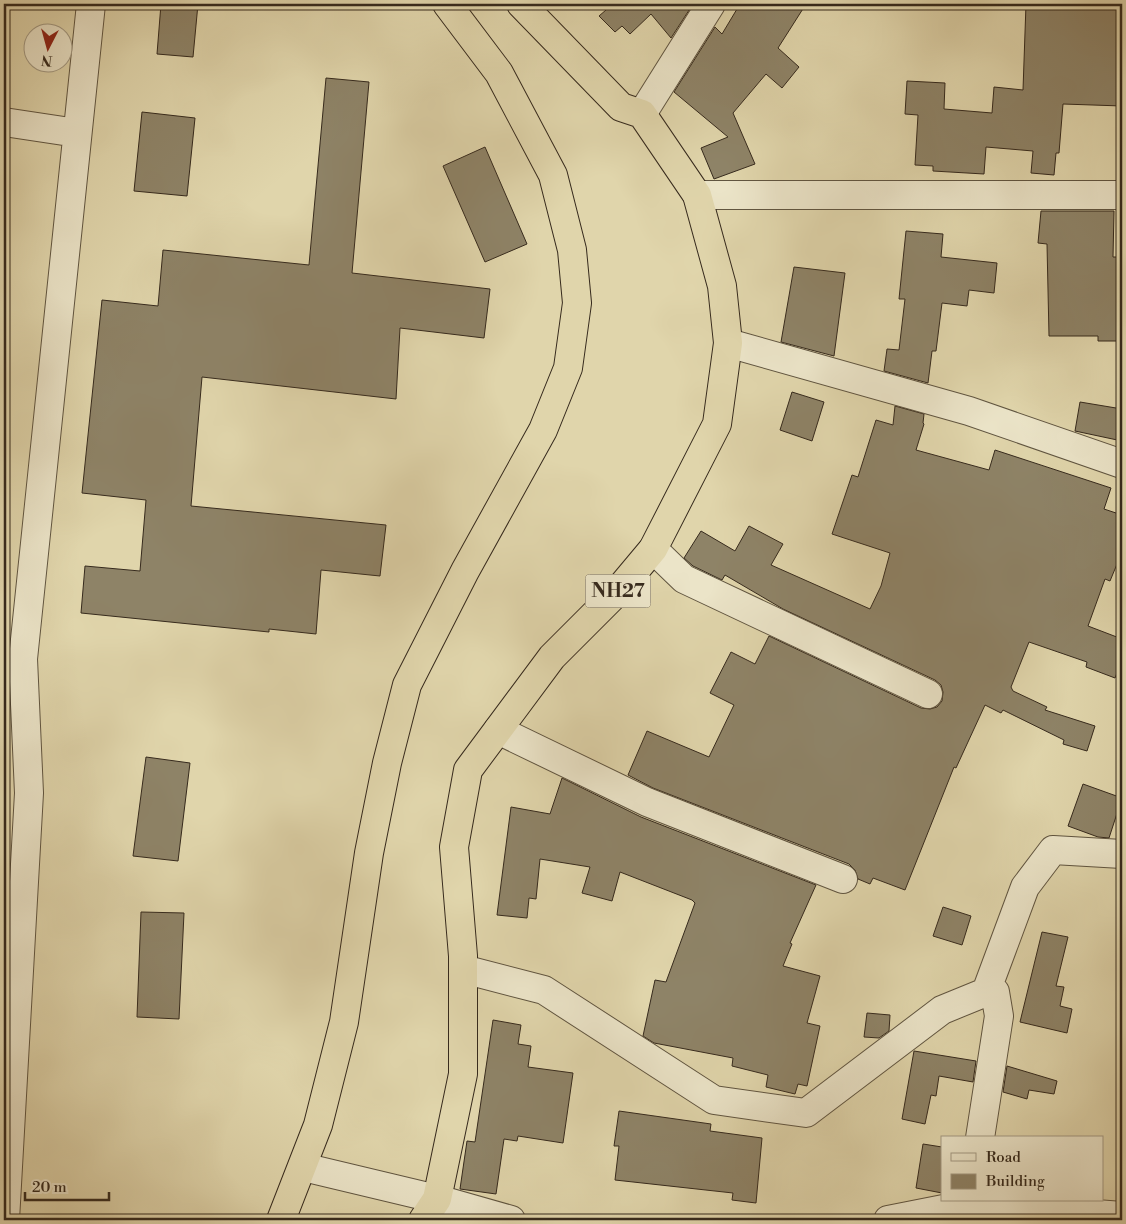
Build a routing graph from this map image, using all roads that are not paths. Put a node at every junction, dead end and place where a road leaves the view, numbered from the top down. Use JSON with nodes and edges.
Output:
{"nodes":[{"id":1,"x":91,"y":4,"type":"edge"},
{"id":2,"x":447,"y":4,"type":"edge"},
{"id":3,"x":711,"y":4,"type":"edge"},
{"id":4,"x":529,"y":6,"type":"edge"},
{"id":5,"x":642,"y":114,"type":"junction"},
{"id":6,"x":4,"y":122,"type":"edge"},
{"id":7,"x":78,"y":133,"type":"junction"},
{"id":8,"x":697,"y":195,"type":"junction"},
{"id":9,"x":1122,"y":195,"type":"edge"},
{"id":10,"x":728,"y":343,"type":"junction"},
{"id":11,"x":1122,"y":464,"type":"edge"},
{"id":12,"x":653,"y":549,"type":"junction"},
{"id":13,"x":13,"y":658,"type":"edge"},
{"id":14,"x":928,"y":694,"type":"dead end"},
{"id":15,"x":498,"y":730,"type":"junction"},
{"id":16,"x":1122,"y":854,"type":"edge"},
{"id":17,"x":843,"y":879,"type":"dead end"},
{"id":18,"x":463,"y":969,"type":"junction"},
{"id":19,"x":995,"y":992,"type":"dead end"},
{"id":20,"x":980,"y":1136,"type":"edge"},
{"id":21,"x":303,"y":1167,"type":"junction"},
{"id":22,"x":969,"y":1202,"type":"edge"},
{"id":23,"x":430,"y":1210,"type":"edge"},
{"id":24,"x":1122,"y":1216,"type":"edge"},
{"id":25,"x":6,"y":1220,"type":"edge"},
{"id":26,"x":281,"y":1220,"type":"edge"},
{"id":27,"x":511,"y":1220,"type":"edge"},
{"id":28,"x":888,"y":1220,"type":"edge"}],
"edges":[{"from":1,"to":7,"type":"street"},
{"from":2,"to":21,"type":"highway"},
{"from":3,"to":5,"type":"street"},
{"from":4,"to":5,"type":"highway"},
{"from":5,"to":8,"type":"highway","number":"NH27"},
{"from":6,"to":7,"type":"street"},
{"from":7,"to":13,"type":"street"},
{"from":8,"to":9,"type":"street"},
{"from":8,"to":10,"type":"highway","number":"NH27"},
{"from":10,"to":11,"type":"street"},
{"from":10,"to":12,"type":"highway","number":"NH27"},
{"from":12,"to":14,"type":"street"},
{"from":12,"to":15,"type":"highway","number":"NH27"},
{"from":13,"to":25,"type":"street"},
{"from":15,"to":17,"type":"street"},
{"from":15,"to":18,"type":"highway","number":"NH27"},
{"from":16,"to":18,"type":"street"},
{"from":18,"to":23,"type":"highway","number":"NH27"},
{"from":19,"to":20,"type":"street"},
{"from":21,"to":23,"type":"street"},
{"from":21,"to":26,"type":"highway"},
{"from":22,"to":24,"type":"street"},
{"from":22,"to":28,"type":"street"},
{"from":23,"to":27,"type":"street"}]}
